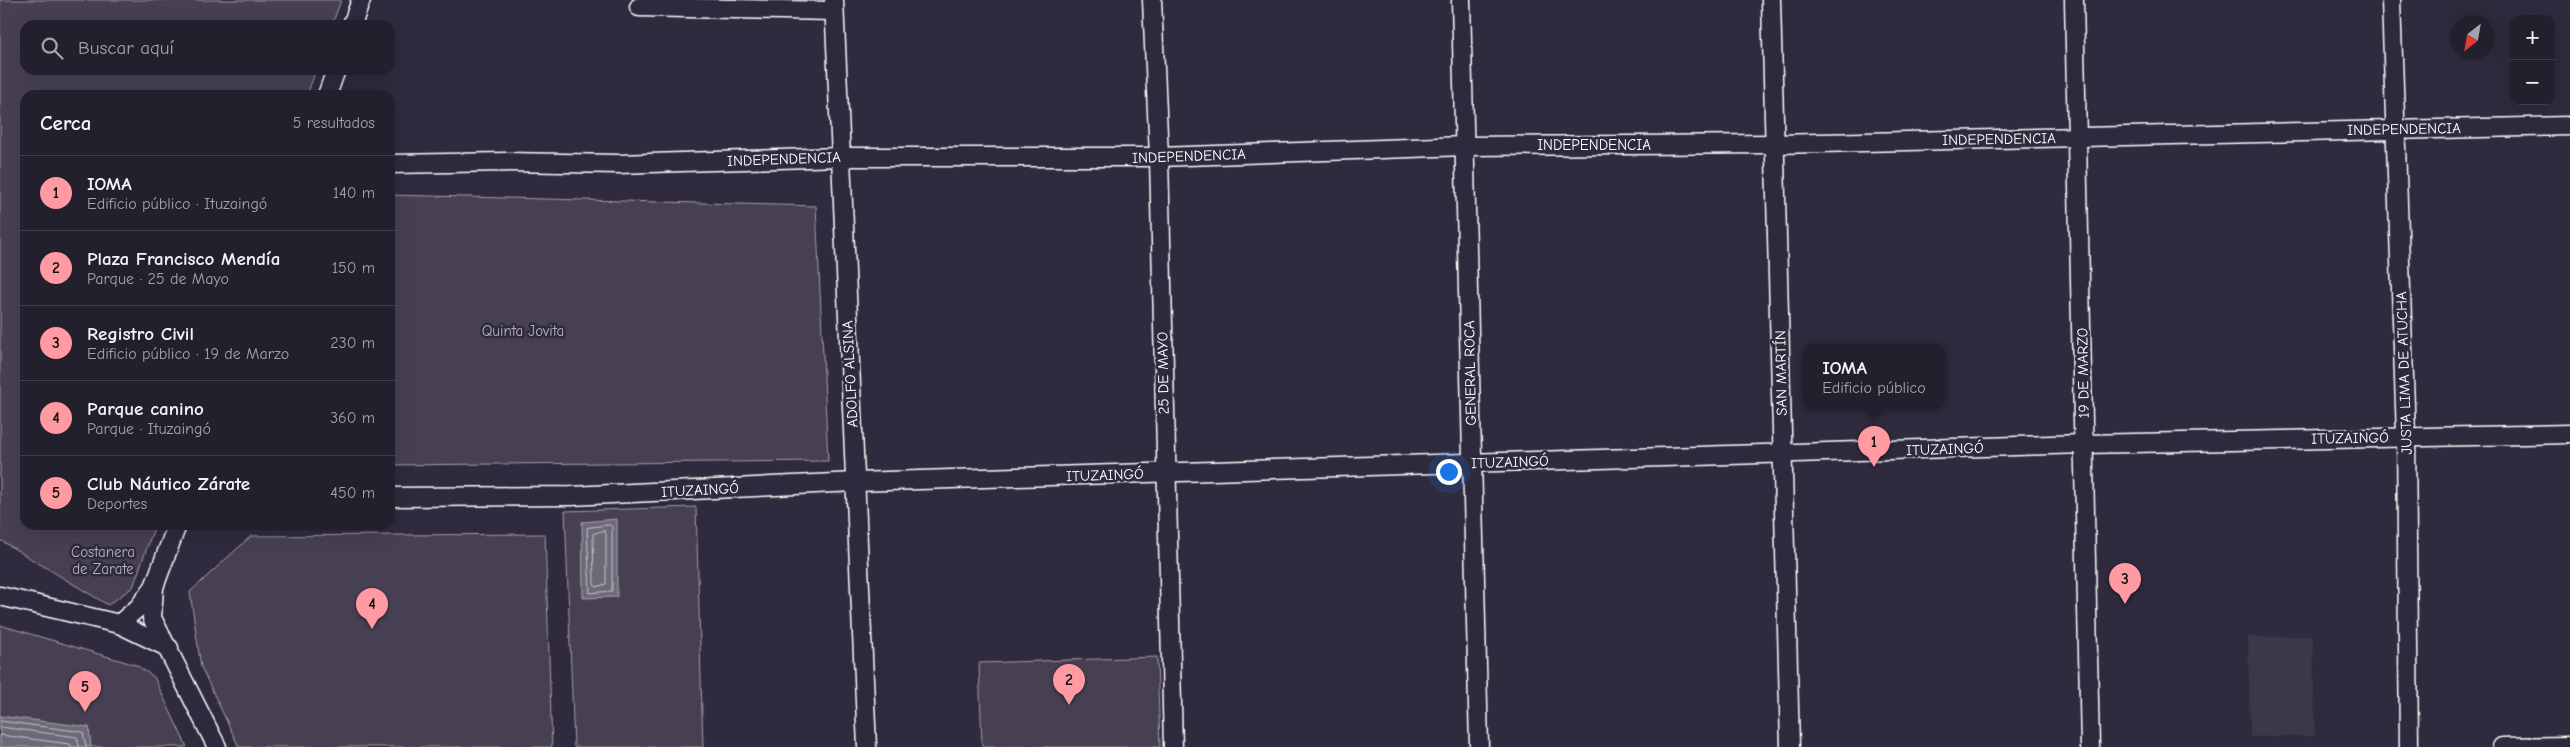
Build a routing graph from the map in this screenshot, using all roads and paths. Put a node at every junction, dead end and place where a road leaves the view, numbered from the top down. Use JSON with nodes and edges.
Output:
{"nodes":[{"id":1,"x":361,"y":0,"type":"edge"},
{"id":2,"x":1152,"y":0,"type":"edge"},
{"id":3,"x":1461,"y":0,"type":"edge"},
{"id":4,"x":1771,"y":0,"type":"edge"},
{"id":5,"x":2074,"y":0,"type":"edge"},
{"id":6,"x":2391,"y":0,"type":"edge"},
{"id":7,"x":834,"y":6,"type":"edge"},
{"id":8,"x":638,"y":7,"type":"dead end"},
{"id":9,"x":354,"y":20,"type":"edge"},
{"id":10,"x":334,"y":75,"type":"edge"},
{"id":11,"x":330,"y":90,"type":"edge"},
{"id":12,"x":2570,"y":126,"type":"edge"},
{"id":13,"x":2395,"y":129,"type":"junction"},
{"id":14,"x":2078,"y":138,"type":"junction"},
{"id":15,"x":1775,"y":144,"type":"junction"},
{"id":16,"x":1465,"y":146,"type":"junction"},
{"id":17,"x":840,"y":157,"type":"junction"},
{"id":18,"x":1159,"y":158,"type":"junction"},
{"id":19,"x":395,"y":164,"type":"edge"},
{"id":20,"x":2570,"y":434,"type":"edge"},
{"id":21,"x":2406,"y":436,"type":"junction"},
{"id":22,"x":2084,"y":444,"type":"junction"},
{"id":23,"x":1782,"y":454,"type":"junction"},
{"id":24,"x":1472,"y":463,"type":"junction"},
{"id":25,"x":1164,"y":473,"type":"junction"},
{"id":26,"x":855,"y":482,"type":"junction"},
{"id":27,"x":395,"y":497,"type":"edge"},
{"id":28,"x":175,"y":530,"type":"edge"},
{"id":29,"x":154,"y":587,"type":"junction"},
{"id":30,"x":0,"y":596,"type":"edge"},
{"id":31,"x":119,"y":624,"type":"junction"},
{"id":32,"x":169,"y":648,"type":"junction"},
{"id":33,"x":2570,"y":746,"type":"edge"},
{"id":34,"x":217,"y":747,"type":"edge"},
{"id":35,"x":867,"y":747,"type":"edge"},
{"id":36,"x":1173,"y":747,"type":"edge"},
{"id":37,"x":1479,"y":747,"type":"edge"},
{"id":38,"x":1790,"y":747,"type":"edge"},
{"id":39,"x":2090,"y":747,"type":"edge"},
{"id":40,"x":2409,"y":747,"type":"edge"},
{"id":41,"x":2502,"y":747,"type":"edge"}],
"edges":[{"from":1,"to":9,"type":"street"},
{"from":2,"to":18,"type":"street","name":"25 DE MAYO"},
{"from":3,"to":16,"type":"street","name":"GENERAL ROCA"},
{"from":4,"to":15,"type":"street","name":"SAN MARTÍN"},
{"from":5,"to":14,"type":"street","name":"19 DE MARZO"},
{"from":6,"to":13,"type":"street","name":"JUSTA LIMA DE ATUCHA"},
{"from":7,"to":8,"type":"street"},
{"from":7,"to":17,"type":"street","name":"ADOLFO ALSINA"},
{"from":10,"to":11,"type":"street"},
{"from":12,"to":13,"type":"street","name":"INDEPENDENCIA"},
{"from":13,"to":14,"type":"street","name":"INDEPENDENCIA"},
{"from":13,"to":21,"type":"street","name":"JUSTA LIMA DE ATUCHA"},
{"from":14,"to":15,"type":"street","name":"INDEPENDENCIA"},
{"from":14,"to":22,"type":"street","name":"19 DE MARZO"},
{"from":15,"to":16,"type":"street","name":"INDEPENDENCIA"},
{"from":15,"to":23,"type":"street","name":"SAN MARTÍN"},
{"from":16,"to":18,"type":"street","name":"INDEPENDENCIA"},
{"from":16,"to":24,"type":"street","name":"GENERAL ROCA"},
{"from":17,"to":18,"type":"street","name":"INDEPENDENCIA"},
{"from":17,"to":19,"type":"street","name":"INDEPENDENCIA"},
{"from":17,"to":26,"type":"street","name":"ADOLFO ALSINA"},
{"from":18,"to":25,"type":"street","name":"25 DE MAYO"},
{"from":20,"to":21,"type":"street","name":"ITUZAINGÓ"},
{"from":21,"to":22,"type":"street","name":"ITUZAINGÓ"},
{"from":21,"to":40,"type":"street","name":"JUSTA LIMA DE ATUCHA"},
{"from":22,"to":23,"type":"street","name":"ITUZAINGÓ"},
{"from":22,"to":39,"type":"street","name":"19 DE MARZO"},
{"from":23,"to":24,"type":"street","name":"ITUZAINGÓ"},
{"from":23,"to":38,"type":"street","name":"SAN MARTÍN"},
{"from":24,"to":25,"type":"street","name":"ITUZAINGÓ"},
{"from":24,"to":37,"type":"street","name":"GENERAL ROCA"},
{"from":25,"to":26,"type":"street","name":"ITUZAINGÓ"},
{"from":25,"to":36,"type":"street","name":"25 DE MAYO"},
{"from":26,"to":27,"type":"street","name":"ITUZAINGÓ"},
{"from":26,"to":35,"type":"street","name":"ADOLFO ALSINA"},
{"from":28,"to":29,"type":"street"},
{"from":29,"to":31,"type":"street"},
{"from":29,"to":32,"type":"street"},
{"from":30,"to":31,"type":"street"},
{"from":31,"to":32,"type":"street"},
{"from":32,"to":34,"type":"street"},
{"from":33,"to":41,"type":"street"}]}
